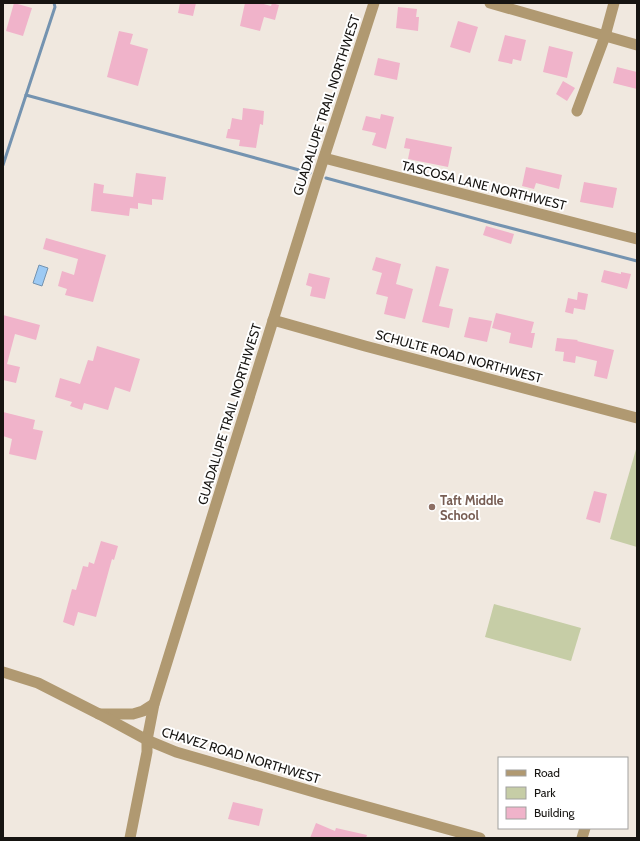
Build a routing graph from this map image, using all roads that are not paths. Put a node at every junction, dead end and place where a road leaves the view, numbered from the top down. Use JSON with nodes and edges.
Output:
{"nodes":[{"id":1,"x":374,"y":3,"type":"edge"},
{"id":2,"x":490,"y":3,"type":"edge"},
{"id":3,"x":614,"y":3,"type":"edge"},
{"id":4,"x":605,"y":36,"type":"junction"},
{"id":5,"x":637,"y":44,"type":"edge"},
{"id":6,"x":577,"y":111,"type":"dead end"},
{"id":7,"x":324,"y":158,"type":"junction"},
{"id":8,"x":637,"y":238,"type":"edge"},
{"id":9,"x":273,"y":320,"type":"junction"},
{"id":10,"x":637,"y":418,"type":"edge"},
{"id":11,"x":3,"y":672,"type":"edge"},
{"id":12,"x":154,"y":704,"type":"junction"},
{"id":13,"x":99,"y":714,"type":"junction"},
{"id":14,"x":148,"y":740,"type":"junction"},
{"id":15,"x":130,"y":838,"type":"edge"},
{"id":16,"x":480,"y":838,"type":"edge"}],
"edges":[{"from":1,"to":7,"type":"street","name":"GUADALUPE TRAIL NORTHWEST"},
{"from":2,"to":4,"type":"street"},
{"from":3,"to":4,"type":"street"},
{"from":4,"to":5,"type":"street"},
{"from":4,"to":6,"type":"street"},
{"from":7,"to":8,"type":"street","name":"TASCOSA LANE NORTHWEST"},
{"from":7,"to":9,"type":"street","name":"GUADALUPE TRAIL NORTHWEST"},
{"from":9,"to":10,"type":"street","name":"SCHULTE ROAD NORTHWEST"},
{"from":9,"to":12,"type":"street","name":"GUADALUPE TRAIL NORTHWEST"},
{"from":11,"to":13,"type":"street","name":"CHAVEZ ROAD NORTHWEST"},
{"from":12,"to":13,"type":"street"},
{"from":12,"to":14,"type":"street","name":"GUADALUPE TRAIL NORTHWEST"},
{"from":13,"to":14,"type":"street","name":"CHAVEZ ROAD NORTHWEST"},
{"from":14,"to":15,"type":"street","name":"GUADALUPE TRAIL NORTHWEST"},
{"from":14,"to":16,"type":"street","name":"CHAVEZ ROAD NORTHWEST"}]}
